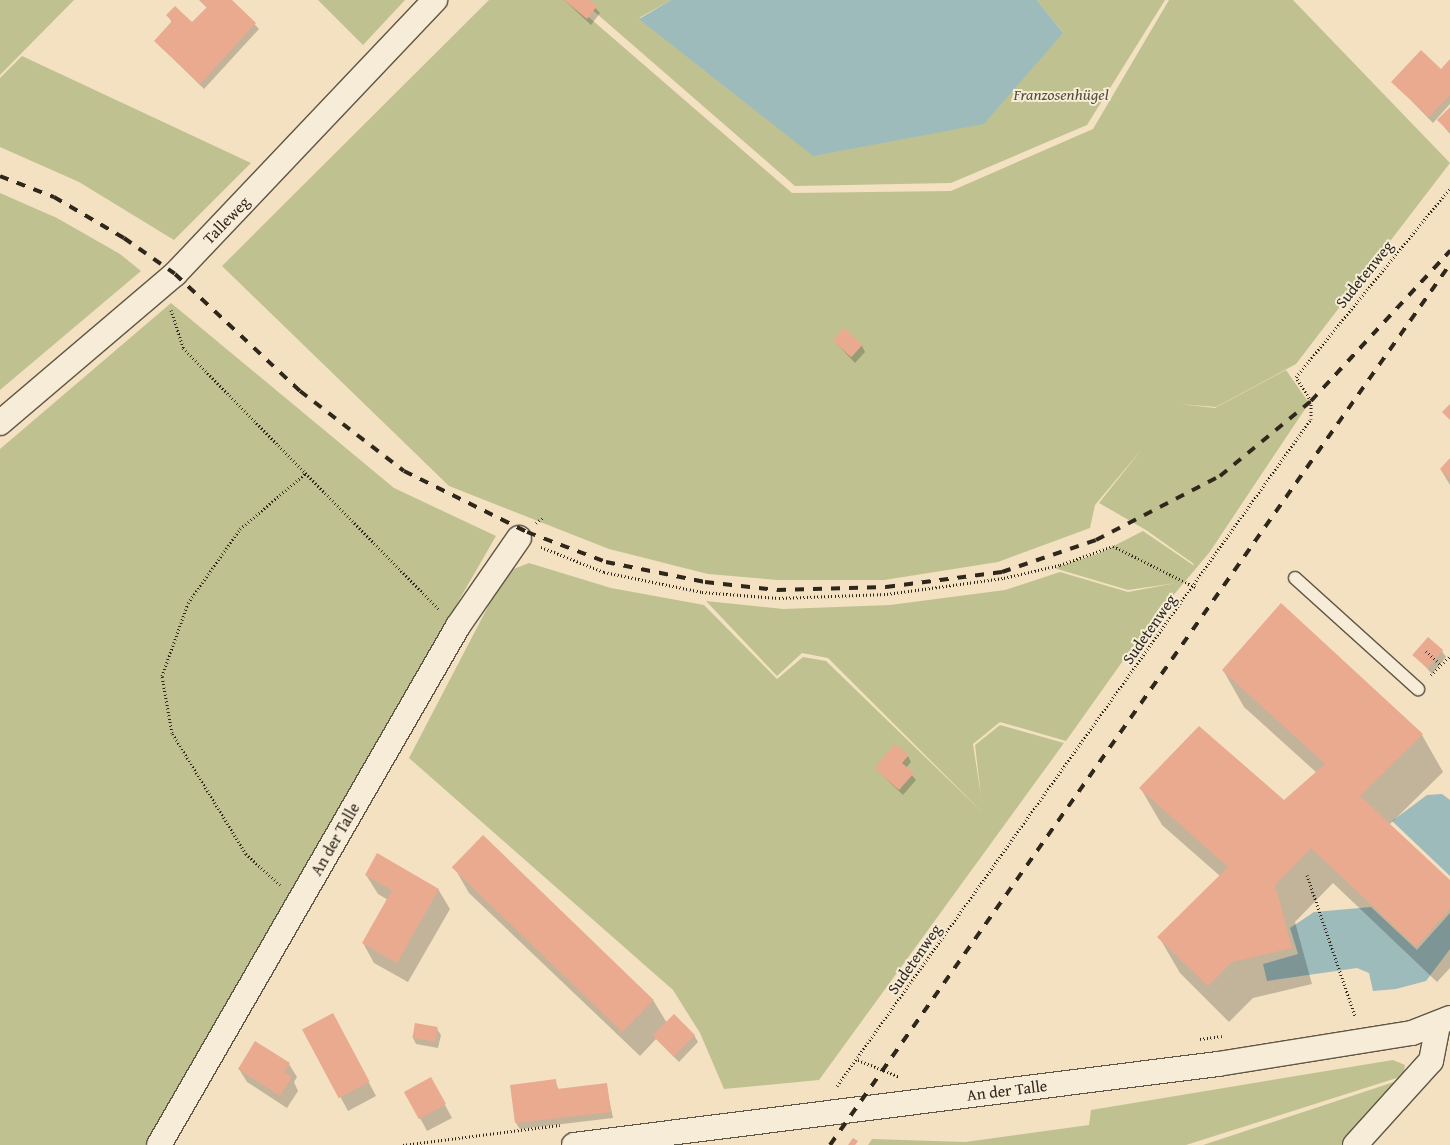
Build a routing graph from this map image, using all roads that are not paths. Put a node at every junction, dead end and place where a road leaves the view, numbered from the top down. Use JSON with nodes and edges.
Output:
{"nodes":[{"id":1,"x":435,"y":0,"type":"edge"},
{"id":2,"x":0,"y":423,"type":"edge"},
{"id":3,"x":519,"y":538,"type":"road end"},
{"id":4,"x":1296,"y":578,"type":"dead end"},
{"id":5,"x":1418,"y":688,"type":"dead end"},
{"id":6,"x":1444,"y":1021,"type":"edge"},
{"id":7,"x":159,"y":1145,"type":"edge"},
{"id":8,"x":574,"y":1145,"type":"edge"},
{"id":9,"x":1354,"y":1145,"type":"edge"}],
"edges":[{"from":1,"to":2,"type":"street","name":"Talleweg"},
{"from":3,"to":7,"type":"street","name":"An der Talle"},
{"from":4,"to":5,"type":"lane"},
{"from":6,"to":8,"type":"street","name":"An der Talle"},
{"from":6,"to":9,"type":"street","name":"An der Talle"}]}
